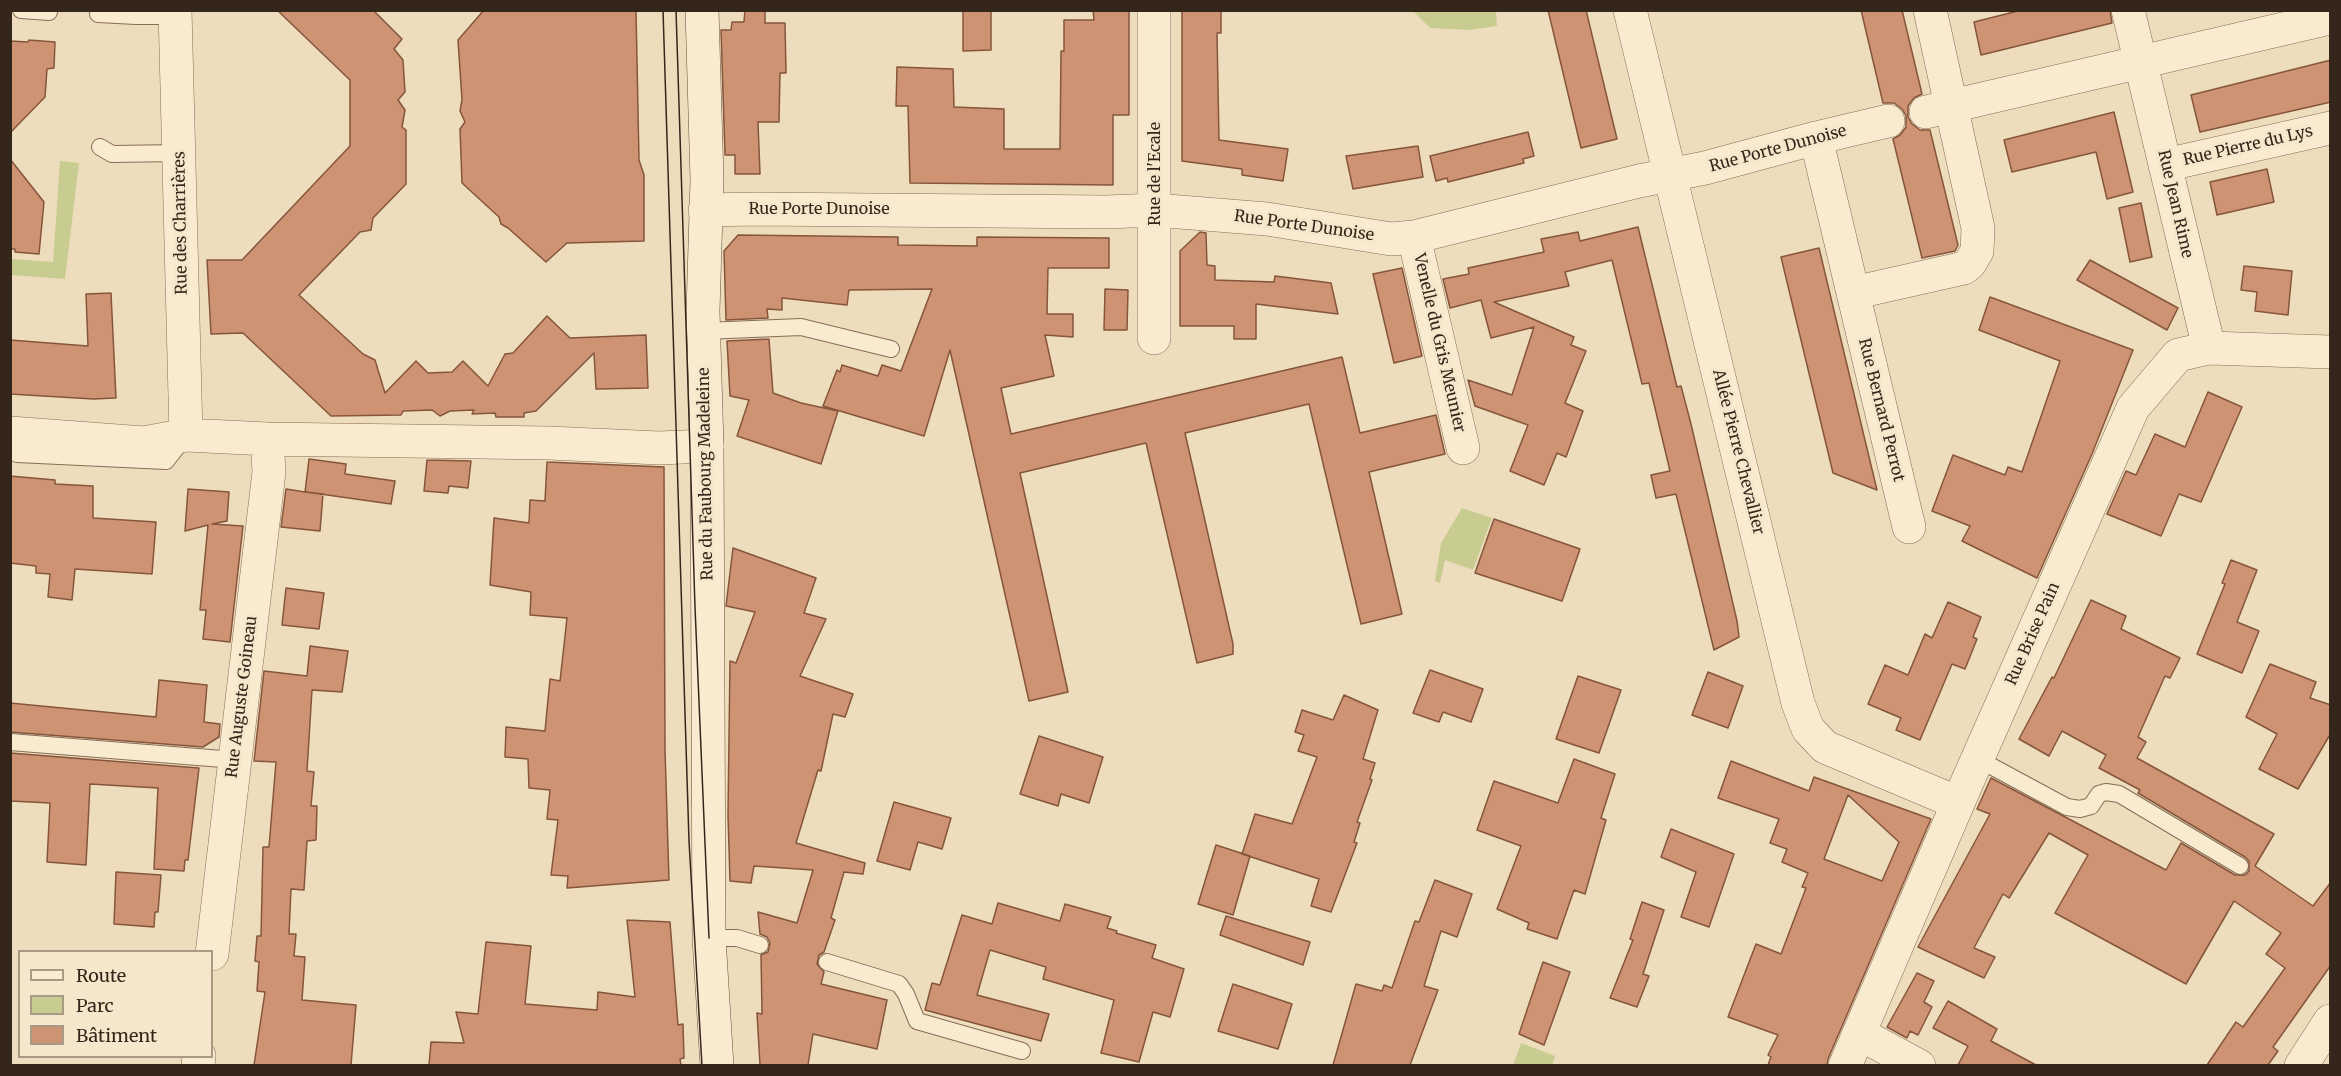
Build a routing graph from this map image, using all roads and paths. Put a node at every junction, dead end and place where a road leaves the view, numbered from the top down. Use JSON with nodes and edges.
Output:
{"nodes":[{"id":1,"x":21,"y":10,"type":"edge"},
{"id":2,"x":702,"y":10,"type":"edge"},
{"id":3,"x":1154,"y":10,"type":"edge"},
{"id":4,"x":1630,"y":10,"type":"edge"},
{"id":5,"x":1930,"y":10,"type":"edge"},
{"id":6,"x":2128,"y":10,"type":"edge"},
{"id":7,"x":49,"y":12,"type":"dead end"},
{"id":8,"x":175,"y":13,"type":"edge"},
{"id":9,"x":98,"y":14,"type":"dead end"},
{"id":10,"x":2331,"y":18,"type":"edge"},
{"id":11,"x":2140,"y":61,"type":"junction"},
{"id":12,"x":1939,"y":109,"type":"junction"},
{"id":13,"x":1888,"y":121,"type":"dead end"},
{"id":14,"x":2331,"y":128,"type":"edge"},
{"id":15,"x":1816,"y":138,"type":"junction"},
{"id":16,"x":100,"y":147,"type":"dead end"},
{"id":17,"x":179,"y":153,"type":"junction"},
{"id":18,"x":2165,"y":165,"type":"junction"},
{"id":19,"x":1670,"y":175,"type":"junction"},
{"id":20,"x":705,"y":210,"type":"junction"},
{"id":21,"x":1155,"y":210,"type":"junction"},
{"id":22,"x":1414,"y":237,"type":"junction"},
{"id":23,"x":1853,"y":293,"type":"junction"},
{"id":24,"x":704,"y":331,"type":"junction"},
{"id":25,"x":1154,"y":338,"type":"dead end"},
{"id":26,"x":2209,"y":348,"type":"junction"},
{"id":27,"x":891,"y":349,"type":"dead end"},
{"id":28,"x":2331,"y":352,"type":"edge"},
{"id":29,"x":186,"y":435,"type":"junction"},
{"id":30,"x":267,"y":440,"type":"junction"},
{"id":31,"x":14,"y":443,"type":"edge"},
{"id":32,"x":707,"y":446,"type":"junction"},
{"id":33,"x":1463,"y":448,"type":"dead end"},
{"id":34,"x":1909,"y":527,"type":"dead end"},
{"id":35,"x":10,"y":742,"type":"edge"},
{"id":36,"x":235,"y":760,"type":"junction"},
{"id":37,"x":1991,"y":766,"type":"dead end"},
{"id":38,"x":1959,"y":802,"type":"junction"},
{"id":39,"x":2240,"y":866,"type":"dead end"},
{"id":40,"x":709,"y":938,"type":"junction"},
{"id":41,"x":760,"y":945,"type":"dead end"},
{"id":42,"x":212,"y":950,"type":"edge"},
{"id":43,"x":827,"y":962,"type":"dead end"},
{"id":44,"x":2331,"y":1021,"type":"edge"},
{"id":45,"x":1860,"y":1034,"type":"junction"},
{"id":46,"x":1022,"y":1051,"type":"dead end"},
{"id":47,"x":717,"y":1065,"type":"edge"},
{"id":48,"x":1845,"y":1065,"type":"edge"},
{"id":49,"x":1919,"y":1065,"type":"edge"},
{"id":50,"x":2301,"y":1065,"type":"edge"}],
"edges":[{"from":1,"to":7,"type":"lane"},
{"from":2,"to":20,"type":"street","name":"Rue du Faubourg Madeleine"},
{"from":3,"to":21,"type":"street","name":"Rue de l'Ecale"},
{"from":4,"to":19,"type":"street","name":"Allée Pierre Chevallier"},
{"from":5,"to":12,"type":"street"},
{"from":6,"to":11,"type":"street","name":"Rue Jean Rime"},
{"from":8,"to":9,"type":"lane"},
{"from":8,"to":17,"type":"street","name":"Rue des Charrières"},
{"from":10,"to":11,"type":"street"},
{"from":11,"to":12,"type":"street"},
{"from":11,"to":18,"type":"street","name":"Rue Jean Rime"},
{"from":12,"to":23,"type":"street"},
{"from":13,"to":15,"type":"street","name":"Rue Porte Dunoise"},
{"from":14,"to":18,"type":"street","name":"Rue Pierre du Lys"},
{"from":15,"to":19,"type":"street","name":"Rue Porte Dunoise"},
{"from":15,"to":23,"type":"street","name":"Rue Bernard Perrot"},
{"from":16,"to":17,"type":"lane"},
{"from":17,"to":29,"type":"street","name":"Rue des Charrières"},
{"from":18,"to":26,"type":"street","name":"Rue Jean Rime"},
{"from":19,"to":22,"type":"street","name":"Rue Porte Dunoise"},
{"from":19,"to":38,"type":"street","name":"Allée Pierre Chevallier"},
{"from":20,"to":21,"type":"street","name":"Rue Porte Dunoise"},
{"from":20,"to":24,"type":"street","name":"Rue du Faubourg Madeleine"},
{"from":21,"to":22,"type":"street","name":"Rue Porte Dunoise"},
{"from":21,"to":25,"type":"street","name":"Rue de l'Ecale"},
{"from":22,"to":33,"type":"street","name":"Venelle du Gris Meunier"},
{"from":23,"to":34,"type":"street","name":"Rue Bernard Perrot"},
{"from":24,"to":27,"type":"lane"},
{"from":24,"to":32,"type":"street","name":"Rue du Faubourg Madeleine"},
{"from":26,"to":28,"type":"street","name":"Rue Brise Pain"},
{"from":26,"to":38,"type":"street","name":"Rue Brise Pain"},
{"from":29,"to":30,"type":"street"},
{"from":29,"to":31,"type":"street"},
{"from":30,"to":32,"type":"street"},
{"from":30,"to":36,"type":"street","name":"Rue Auguste Goineau"},
{"from":32,"to":40,"type":"street","name":"Rue du Faubourg Madeleine"},
{"from":35,"to":36,"type":"lane"},
{"from":36,"to":42,"type":"street","name":"Rue Auguste Goineau"},
{"from":37,"to":39,"type":"lane"},
{"from":38,"to":45,"type":"street","name":"Rue Brise Pain"},
{"from":40,"to":41,"type":"lane"},
{"from":40,"to":47,"type":"street","name":"Rue du Faubourg Madeleine"},
{"from":43,"to":46,"type":"lane"},
{"from":44,"to":50,"type":"street"},
{"from":45,"to":48,"type":"street","name":"Rue Brise Pain"},
{"from":45,"to":49,"type":"street"}]}
